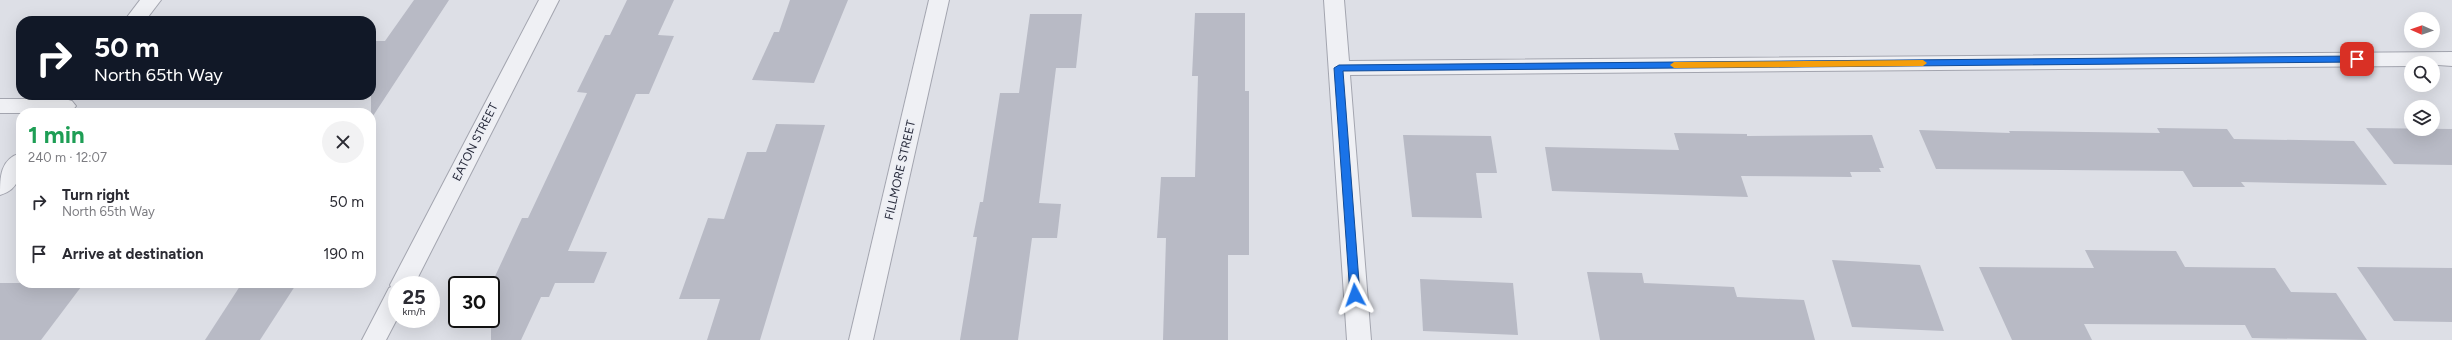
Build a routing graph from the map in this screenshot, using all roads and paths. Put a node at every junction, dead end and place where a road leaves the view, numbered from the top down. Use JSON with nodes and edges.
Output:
{"nodes":[{"id":1,"x":151,"y":0,"type":"edge"},
{"id":2,"x":549,"y":0,"type":"edge"},
{"id":3,"x":939,"y":0,"type":"edge"},
{"id":4,"x":1334,"y":0,"type":"edge"},
{"id":5,"x":138,"y":16,"type":"edge"},
{"id":6,"x":2452,"y":58,"type":"edge"},
{"id":7,"x":1339,"y":68,"type":"junction"},
{"id":8,"x":66,"y":105,"type":"edge"},
{"id":9,"x":0,"y":106,"type":"edge"},
{"id":10,"x":16,"y":167,"type":"edge"},
{"id":11,"x":0,"y":186,"type":"edge"},
{"id":12,"x":407,"y":276,"type":"edge"},
{"id":13,"x":388,"y":313,"type":"edge"},
{"id":14,"x":374,"y":340,"type":"edge"},
{"id":15,"x":861,"y":340,"type":"edge"},
{"id":16,"x":1359,"y":340,"type":"edge"}],
"edges":[{"from":1,"to":5,"type":"street"},
{"from":2,"to":12,"type":"street","name":"EATON STREET"},
{"from":3,"to":15,"type":"street","name":"FILLMORE STREET"},
{"from":4,"to":7,"type":"street"},
{"from":6,"to":7,"type":"street"},
{"from":7,"to":16,"type":"street"},
{"from":8,"to":9,"type":"street"},
{"from":10,"to":11,"type":"street"},
{"from":13,"to":14,"type":"street"}]}
